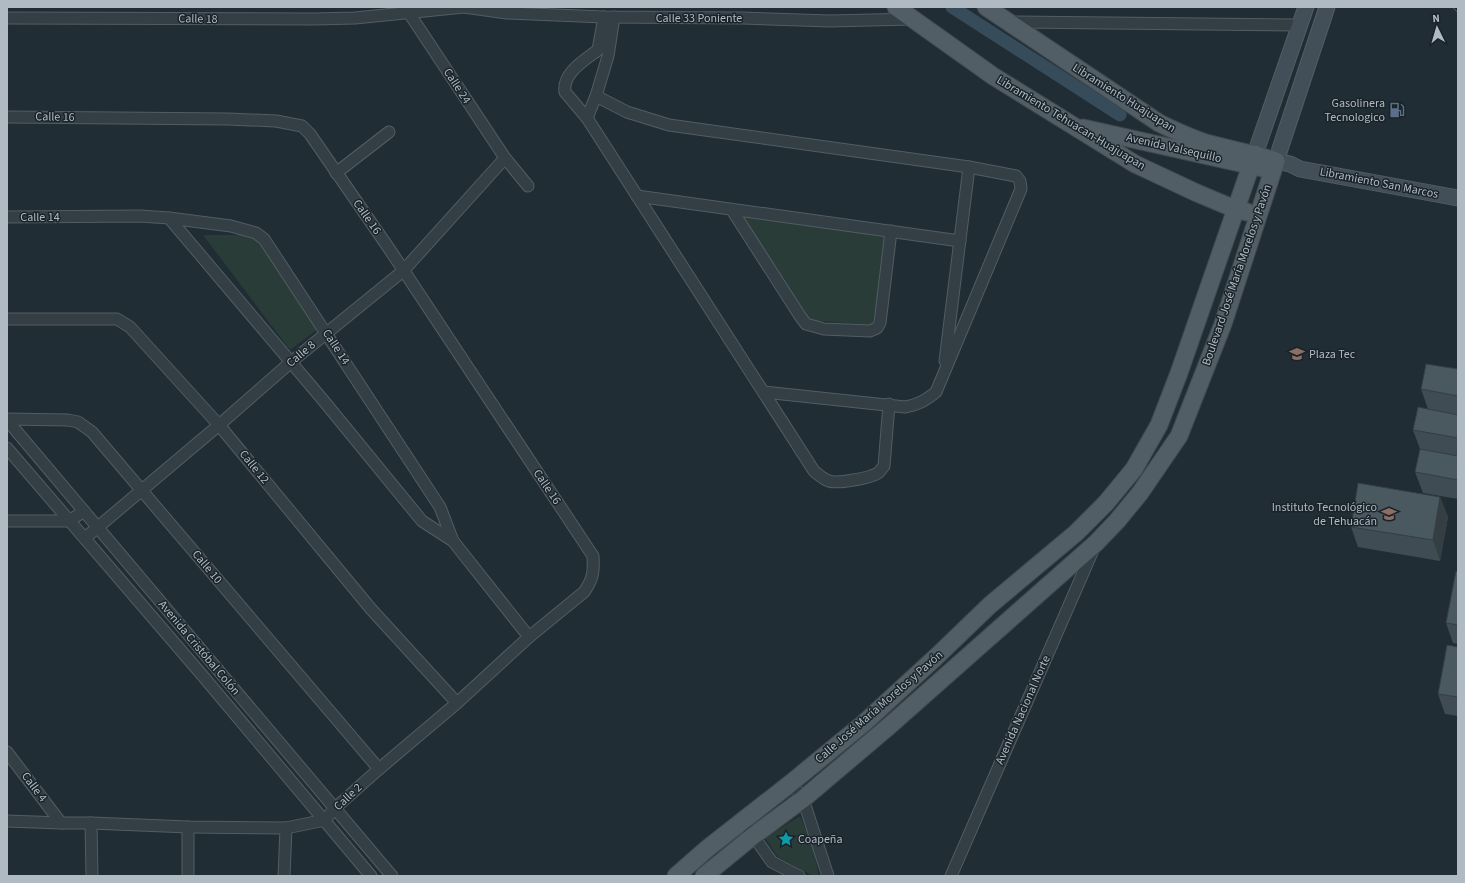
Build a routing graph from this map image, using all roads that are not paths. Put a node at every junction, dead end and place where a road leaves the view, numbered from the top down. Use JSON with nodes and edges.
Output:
{"nodes":[{"id":1,"x":380,"y":7,"type":"edge"},
{"id":2,"x":464,"y":7,"type":"edge"},
{"id":3,"x":896,"y":7,"type":"edge"},
{"id":4,"x":986,"y":7,"type":"edge"},
{"id":5,"x":1306,"y":7,"type":"edge"},
{"id":6,"x":1327,"y":7,"type":"edge"},
{"id":7,"x":409,"y":13,"type":"junction"},
{"id":8,"x":390,"y":14,"type":"junction"},
{"id":9,"x":609,"y":17,"type":"junction"},
{"id":10,"x":7,"y":18,"type":"edge"},
{"id":11,"x":913,"y":19,"type":"junction"},
{"id":12,"x":1007,"y":22,"type":"junction"},
{"id":13,"x":1300,"y":25,"type":"junction"},
{"id":14,"x":598,"y":50,"type":"junction"},
{"id":15,"x":608,"y":56,"type":"junction"},
{"id":16,"x":596,"y":96,"type":"junction"},
{"id":17,"x":7,"y":117,"type":"edge"},
{"id":18,"x":587,"y":118,"type":"junction"},
{"id":19,"x":1159,"y":122,"type":"junction"},
{"id":20,"x":1075,"y":126,"type":"junction"},
{"id":21,"x":388,"y":132,"type":"dead end"},
{"id":22,"x":1150,"y":142,"type":"junction"},
{"id":23,"x":505,"y":158,"type":"junction"},
{"id":24,"x":1253,"y":160,"type":"junction"},
{"id":25,"x":1274,"y":166,"type":"junction"},
{"id":26,"x":969,"y":167,"type":"junction"},
{"id":27,"x":336,"y":173,"type":"junction"},
{"id":28,"x":528,"y":186,"type":"dead end"},
{"id":29,"x":637,"y":196,"type":"junction"},
{"id":30,"x":1458,"y":198,"type":"edge"},
{"id":31,"x":1236,"y":209,"type":"junction"},
{"id":32,"x":732,"y":210,"type":"junction"},
{"id":33,"x":1259,"y":215,"type":"junction"},
{"id":34,"x":7,"y":217,"type":"edge"},
{"id":35,"x":170,"y":218,"type":"junction"},
{"id":36,"x":891,"y":231,"type":"junction"},
{"id":37,"x":960,"y":241,"type":"junction"},
{"id":38,"x":403,"y":271,"type":"junction"},
{"id":39,"x":7,"y":319,"type":"edge"},
{"id":40,"x":326,"y":333,"type":"junction"},
{"id":41,"x":291,"y":362,"type":"junction"},
{"id":42,"x":943,"y":375,"type":"junction"},
{"id":43,"x":764,"y":392,"type":"junction"},
{"id":44,"x":889,"y":404,"type":"junction"},
{"id":45,"x":7,"y":419,"type":"edge"},
{"id":46,"x":219,"y":425,"type":"junction"},
{"id":47,"x":7,"y":448,"type":"edge"},
{"id":48,"x":141,"y":490,"type":"junction"},
{"id":49,"x":84,"y":511,"type":"junction"},
{"id":50,"x":7,"y":521,"type":"edge"},
{"id":51,"x":70,"y":521,"type":"junction"},
{"id":52,"x":98,"y":527,"type":"junction"},
{"id":53,"x":1076,"y":532,"type":"joint"},
{"id":54,"x":85,"y":538,"type":"junction"},
{"id":55,"x":453,"y":541,"type":"junction"},
{"id":56,"x":1096,"y":543,"type":"junction"},
{"id":57,"x":593,"y":556,"type":"joint"},
{"id":58,"x":530,"y":637,"type":"junction"},
{"id":59,"x":212,"y":664,"type":"junction"},
{"id":60,"x":202,"y":675,"type":"junction"},
{"id":61,"x":457,"y":703,"type":"junction"},
{"id":62,"x":7,"y":752,"type":"edge"},
{"id":63,"x":379,"y":769,"type":"junction"},
{"id":64,"x":792,"y":783,"type":"junction"},
{"id":65,"x":803,"y":799,"type":"junction"},
{"id":66,"x":334,"y":809,"type":"junction"},
{"id":67,"x":325,"y":820,"type":"junction"},
{"id":68,"x":7,"y":821,"type":"edge"},
{"id":69,"x":742,"y":821,"type":"junction"},
{"id":70,"x":60,"y":823,"type":"junction"},
{"id":71,"x":91,"y":823,"type":"junction"},
{"id":72,"x":188,"y":827,"type":"junction"},
{"id":73,"x":286,"y":828,"type":"junction"},
{"id":74,"x":753,"y":836,"type":"junction"},
{"id":75,"x":92,"y":876,"type":"edge"},
{"id":76,"x":188,"y":876,"type":"edge"},
{"id":77,"x":284,"y":876,"type":"edge"},
{"id":78,"x":371,"y":876,"type":"edge"},
{"id":79,"x":392,"y":876,"type":"edge"},
{"id":80,"x":676,"y":876,"type":"edge"},
{"id":81,"x":704,"y":876,"type":"edge"},
{"id":82,"x":800,"y":876,"type":"edge"},
{"id":83,"x":828,"y":876,"type":"edge"},
{"id":84,"x":951,"y":876,"type":"edge"}],
"edges":[{"from":1,"to":8,"type":"street"},
{"from":2,"to":7,"type":"street","name":"Calle 33 Poniente"},
{"from":2,"to":9,"type":"street","name":"Calle 33 Poniente"},
{"from":3,"to":11,"type":"main road","name":"Libramiento Tehuacan-Huajuapan"},
{"from":4,"to":12,"type":"main road","name":"Libramiento Huajuapan"},
{"from":5,"to":13,"type":"main road","name":"Boulevard José María Morelos y Pavón"},
{"from":6,"to":25,"type":"main road","name":"Boulevard José María Morelos y Pavón"},
{"from":7,"to":8,"type":"street","name":"Calle 33 Poniente"},
{"from":7,"to":23,"type":"street","name":"Calle 24"},
{"from":8,"to":10,"type":"street","name":"Calle 18"},
{"from":9,"to":11,"type":"street","name":"Calle 33 Poniente"},
{"from":9,"to":14,"type":"street"},
{"from":9,"to":15,"type":"street"},
{"from":11,"to":20,"type":"main road","name":"Libramiento Tehuacan-Huajuapan"},
{"from":12,"to":13,"type":"street"},
{"from":12,"to":19,"type":"main road","name":"Libramiento Huajuapan"},
{"from":13,"to":24,"type":"main road","name":"Boulevard José María Morelos y Pavón"},
{"from":14,"to":15,"type":"street"},
{"from":14,"to":18,"type":"street"},
{"from":15,"to":16,"type":"street"},
{"from":16,"to":18,"type":"street"},
{"from":16,"to":26,"type":"street"},
{"from":17,"to":27,"type":"street","name":"Calle 16"},
{"from":18,"to":29,"type":"street"},
{"from":19,"to":22,"type":"main road"},
{"from":19,"to":24,"type":"main road","name":"Libramiento Huajuapan"},
{"from":20,"to":22,"type":"main road","name":"Avenida Valsequillo"},
{"from":20,"to":31,"type":"main road","name":"Libramiento Tehuacan-Huajuapan"},
{"from":21,"to":27,"type":"street"},
{"from":22,"to":24,"type":"main road","name":"Avenida Valsequillo"},
{"from":23,"to":28,"type":"street","name":"Calle 24"},
{"from":23,"to":38,"type":"street","name":"Calle 8"},
{"from":24,"to":25,"type":"main road","name":"Avenida Valsequillo"},
{"from":24,"to":31,"type":"main road","name":"Boulevard José María Morelos y Pavón"},
{"from":25,"to":30,"type":"main road","name":"Libramiento San Marcos"},
{"from":25,"to":33,"type":"main road","name":"Boulevard José María Morelos y Pavón"},
{"from":26,"to":37,"type":"street"},
{"from":26,"to":42,"type":"street"},
{"from":27,"to":38,"type":"street","name":"Calle 16"},
{"from":29,"to":32,"type":"street"},
{"from":29,"to":43,"type":"street"},
{"from":31,"to":33,"type":"main road","name":"Libramiento Tehuacan-Huajuapan"},
{"from":31,"to":53,"type":"main road","name":"Boulevard José María Morelos y Pavón"},
{"from":32,"to":36,"type":"street"},
{"from":32,"to":36,"type":"street"},
{"from":33,"to":56,"type":"main road","name":"Boulevard José María Morelos y Pavón"},
{"from":34,"to":35,"type":"street","name":"Calle 14"},
{"from":35,"to":40,"type":"street","name":"Calle 14"},
{"from":35,"to":41,"type":"street","name":"Calle 14"},
{"from":36,"to":37,"type":"street"},
{"from":37,"to":42,"type":"street"},
{"from":38,"to":40,"type":"street","name":"Calle 8"},
{"from":38,"to":57,"type":"street","name":"Calle 16"},
{"from":39,"to":46,"type":"street","name":"Calle 12"},
{"from":40,"to":41,"type":"street","name":"Calle 8"},
{"from":40,"to":55,"type":"street","name":"Calle 14"},
{"from":41,"to":46,"type":"street","name":"Calle 8"},
{"from":41,"to":55,"type":"street","name":"Calle 14"},
{"from":42,"to":44,"type":"street"},
{"from":43,"to":44,"type":"street"},
{"from":43,"to":44,"type":"street"},
{"from":45,"to":48,"type":"street","name":"Calle 10"},
{"from":45,"to":49,"type":"street","name":"Avenida Cristóbal Colón"},
{"from":46,"to":48,"type":"street","name":"Calle 8"},
{"from":46,"to":61,"type":"street","name":"Calle 12"},
{"from":47,"to":51,"type":"street","name":"Avenida Cristóbal Colón"},
{"from":48,"to":52,"type":"street","name":"Calle 8"},
{"from":48,"to":63,"type":"street","name":"Calle 10"},
{"from":49,"to":51,"type":"street"},
{"from":49,"to":52,"type":"street","name":"Avenida Cristóbal Colón"},
{"from":50,"to":51,"type":"street"},
{"from":51,"to":54,"type":"street","name":"Avenida Cristóbal Colón"},
{"from":52,"to":54,"type":"street","name":"Calle 8"},
{"from":52,"to":59,"type":"street","name":"Avenida Cristóbal Colón"},
{"from":53,"to":64,"type":"main road","name":"Calle José María Morelos y Pavón"},
{"from":54,"to":60,"type":"street","name":"Avenida Cristóbal Colón"},
{"from":55,"to":58,"type":"street","name":"Calle 14"},
{"from":56,"to":65,"type":"main road","name":"Calle José María Morelos y Pavón"},
{"from":56,"to":84,"type":"street","name":"Avenida Nacional Norte"},
{"from":57,"to":58,"type":"street","name":"Calle 2"},
{"from":58,"to":61,"type":"street","name":"Calle 2"},
{"from":59,"to":60,"type":"street"},
{"from":59,"to":66,"type":"street","name":"Avenida Cristóbal Colón"},
{"from":60,"to":67,"type":"street","name":"Avenida Cristóbal Colón"},
{"from":61,"to":63,"type":"street","name":"Calle 2"},
{"from":62,"to":70,"type":"street","name":"Calle 4"},
{"from":63,"to":66,"type":"street","name":"Calle 2"},
{"from":64,"to":65,"type":"street"},
{"from":64,"to":69,"type":"main road","name":"Calle José María Morelos y Pavón"},
{"from":65,"to":74,"type":"main road","name":"Calle José María Morelos y Pavón"},
{"from":65,"to":83,"type":"street"},
{"from":66,"to":67,"type":"street","name":"Calle 2"},
{"from":66,"to":79,"type":"street","name":"Avenida Cristóbal Colón"},
{"from":67,"to":73,"type":"street","name":"Calle 2"},
{"from":67,"to":78,"type":"street","name":"Avenida Cristóbal Colón"},
{"from":68,"to":70,"type":"street","name":"Calle 2"},
{"from":69,"to":74,"type":"street"},
{"from":69,"to":80,"type":"main road","name":"Calle José María Morelos y Pavón"},
{"from":70,"to":71,"type":"street","name":"Calle 2"},
{"from":71,"to":72,"type":"street","name":"Calle 2"},
{"from":71,"to":75,"type":"street"},
{"from":72,"to":73,"type":"street","name":"Calle 2"},
{"from":72,"to":76,"type":"street"},
{"from":73,"to":77,"type":"street"},
{"from":74,"to":81,"type":"main road","name":"Calle José María Morelos y Pavón"},
{"from":74,"to":82,"type":"street"}]}
